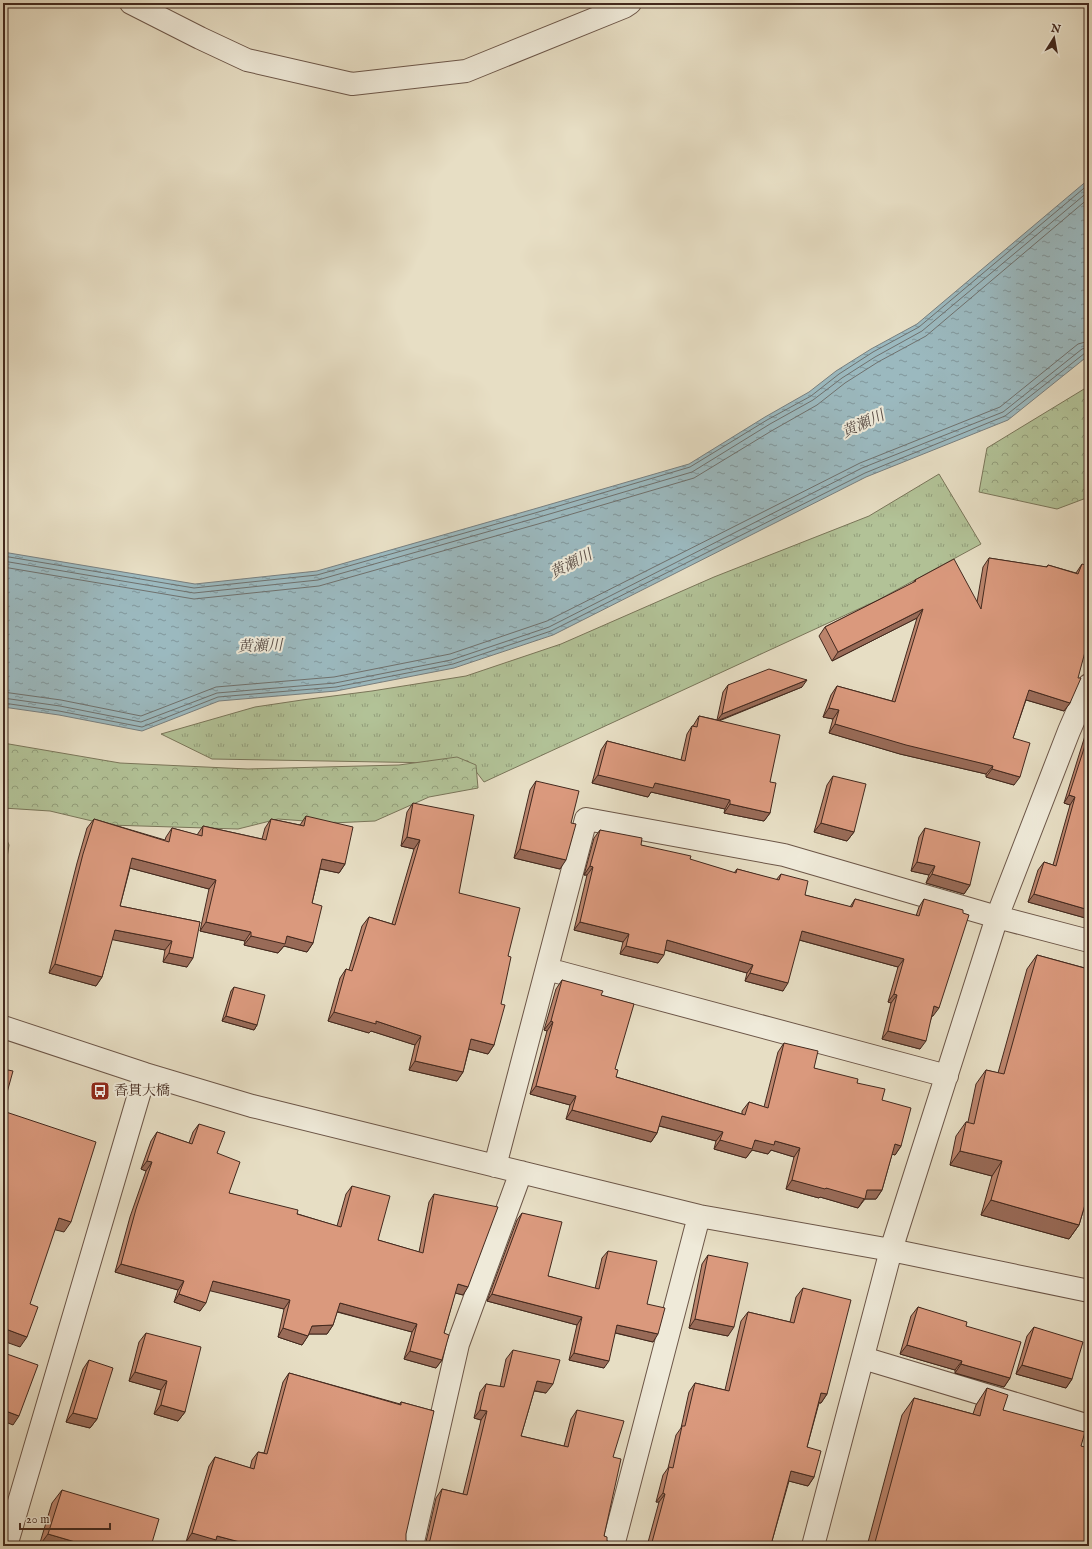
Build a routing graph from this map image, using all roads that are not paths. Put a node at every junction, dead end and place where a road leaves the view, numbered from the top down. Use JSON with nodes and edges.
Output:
{"nodes":[{"id":1,"x":131,"y":3,"type":"edge"},
{"id":2,"x":630,"y":3,"type":"edge"},
{"id":3,"x":1089,"y":685,"type":"edge"},
{"id":4,"x":997,"y":917,"type":"junction"},
{"id":5,"x":1089,"y":941,"type":"edge"},
{"id":6,"x":547,"y":969,"type":"junction"},
{"id":7,"x":3,"y":1027,"type":"edge"},
{"id":8,"x":144,"y":1074,"type":"junction"},
{"id":9,"x":947,"y":1076,"type":"junction"},
{"id":10,"x":495,"y":1166,"type":"junction"},
{"id":11,"x":521,"y":1172,"type":"junction"},
{"id":12,"x":700,"y":1216,"type":"junction"},
{"id":13,"x":892,"y":1250,"type":"junction"},
{"id":14,"x":1089,"y":1291,"type":"edge"},
{"id":15,"x":863,"y":1358,"type":"junction"},
{"id":16,"x":1089,"y":1426,"type":"edge"},
{"id":17,"x":6,"y":1546,"type":"edge"},
{"id":18,"x":412,"y":1546,"type":"edge"},
{"id":19,"x":613,"y":1546,"type":"edge"},
{"id":20,"x":812,"y":1546,"type":"edge"}],
"edges":[{"from":1,"to":2,"type":"street"},
{"from":3,"to":4,"type":"street"},
{"from":4,"to":5,"type":"street"},
{"from":4,"to":6,"type":"street"},
{"from":4,"to":9,"type":"street"},
{"from":6,"to":9,"type":"street"},
{"from":6,"to":10,"type":"street"},
{"from":7,"to":8,"type":"street"},
{"from":8,"to":10,"type":"street"},
{"from":8,"to":17,"type":"street"},
{"from":9,"to":13,"type":"street"},
{"from":10,"to":11,"type":"street"},
{"from":11,"to":12,"type":"street"},
{"from":11,"to":18,"type":"street"},
{"from":12,"to":13,"type":"street"},
{"from":12,"to":19,"type":"street"},
{"from":13,"to":14,"type":"street"},
{"from":13,"to":15,"type":"street"},
{"from":15,"to":16,"type":"street"},
{"from":15,"to":20,"type":"street"}]}
